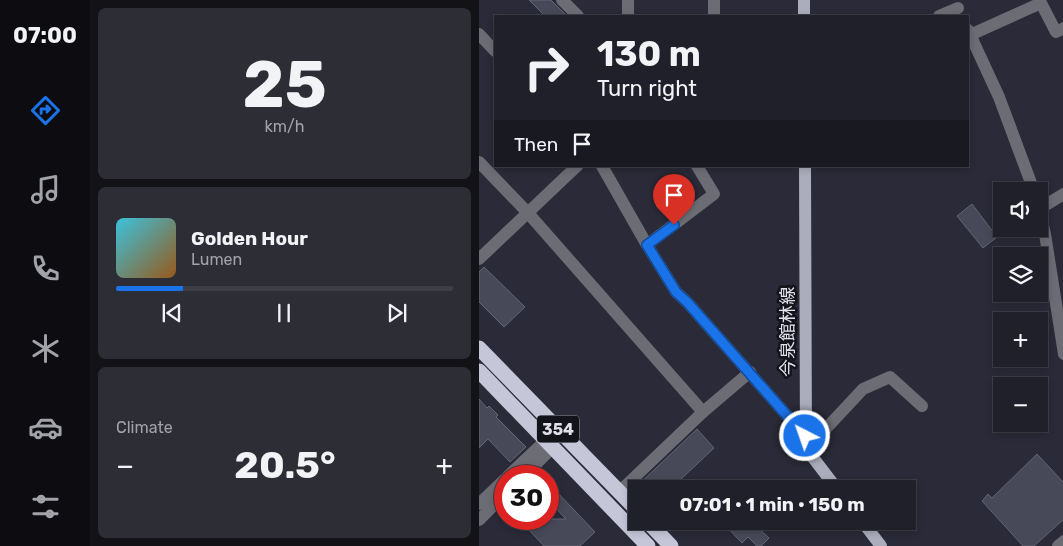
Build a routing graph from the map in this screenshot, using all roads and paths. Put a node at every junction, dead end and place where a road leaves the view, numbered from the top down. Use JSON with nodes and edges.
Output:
{"nodes":[{"id":1,"x":562,"y":0,"type":"edge"},
{"id":2,"x":628,"y":0,"type":"edge"},
{"id":3,"x":714,"y":0,"type":"edge"},
{"id":4,"x":804,"y":0,"type":"edge"},
{"id":5,"x":957,"y":8,"type":"edge"},
{"id":6,"x":577,"y":15,"type":"edge"},
{"id":7,"x":628,"y":15,"type":"edge"},
{"id":8,"x":714,"y":15,"type":"edge"},
{"id":9,"x":804,"y":15,"type":"edge"},
{"id":10,"x":941,"y":15,"type":"edge"},
{"id":11,"x":1063,"y":28,"type":"edge"},
{"id":12,"x":969,"y":33,"type":"edge"},
{"id":13,"x":479,"y":34,"type":"edge"},
{"id":14,"x":494,"y":50,"type":"edge"},
{"id":15,"x":479,"y":162,"type":"edge"},
{"id":16,"x":576,"y":167,"type":"edge"},
{"id":17,"x":603,"y":167,"type":"edge"},
{"id":18,"x":698,"y":167,"type":"edge"},
{"id":19,"x":805,"y":167,"type":"edge"},
{"id":20,"x":1031,"y":182,"type":"edge"},
{"id":21,"x":1063,"y":194,"type":"edge"},
{"id":22,"x":1048,"y":203,"type":"edge"},
{"id":23,"x":528,"y":213,"type":"junction"},
{"id":24,"x":1045,"y":237,"type":"edge"},
{"id":25,"x":647,"y":245,"type":"junction"},
{"id":26,"x":479,"y":259,"type":"edge"},
{"id":27,"x":479,"y":348,"type":"edge"},
{"id":28,"x":1063,"y":354,"type":"edge"},
{"id":29,"x":479,"y":371,"type":"edge"},
{"id":30,"x":750,"y":372,"type":"junction"},
{"id":31,"x":921,"y":406,"type":"dead end"},
{"id":32,"x":703,"y":412,"type":"junction"},
{"id":33,"x":806,"y":440,"type":"junction"},
{"id":34,"x":550,"y":444,"type":"junction"},
{"id":35,"x":520,"y":465,"type":"edge"},
{"id":36,"x":535,"y":465,"type":"edge"},
{"id":37,"x":830,"y":480,"type":"edge"},
{"id":38,"x":494,"y":490,"type":"edge"},
{"id":39,"x":619,"y":492,"type":"junction"},
{"id":40,"x":628,"y":501,"type":"edge"},
{"id":41,"x":479,"y":504,"type":"edge"},
{"id":42,"x":494,"y":505,"type":"edge"},
{"id":43,"x":479,"y":520,"type":"edge"},
{"id":44,"x":656,"y":530,"type":"edge"},
{"id":45,"x":868,"y":530,"type":"edge"},
{"id":46,"x":1063,"y":541,"type":"edge"},
{"id":47,"x":878,"y":545,"type":"edge"},
{"id":48,"x":648,"y":546,"type":"edge"},
{"id":49,"x":671,"y":546,"type":"edge"},
{"id":50,"x":1058,"y":546,"type":"edge"}],
"edges":[{"from":1,"to":6,"type":"street"},
{"from":2,"to":7,"type":"street"},
{"from":3,"to":8,"type":"street"},
{"from":4,"to":9,"type":"main road"},
{"from":5,"to":10,"type":"street"},
{"from":11,"to":12,"type":"street"},
{"from":12,"to":20,"type":"street"},
{"from":13,"to":14,"type":"street"},
{"from":15,"to":23,"type":"street"},
{"from":16,"to":23,"type":"street"},
{"from":17,"to":25,"type":"street"},
{"from":18,"to":25,"type":"street"},
{"from":19,"to":33,"type":"main road","name":"今泉館林線"},
{"from":21,"to":22,"type":"street"},
{"from":23,"to":26,"type":"street"},
{"from":23,"to":32,"type":"street"},
{"from":24,"to":28,"type":"street"},
{"from":25,"to":30,"type":"street"},
{"from":27,"to":39,"type":"highway","number":"354"},
{"from":29,"to":34,"type":"highway","number":"354"},
{"from":30,"to":32,"type":"street"},
{"from":30,"to":33,"type":"street"},
{"from":31,"to":33,"type":"street"},
{"from":32,"to":39,"type":"street"},
{"from":33,"to":37,"type":"main road"},
{"from":34,"to":35,"type":"street"},
{"from":34,"to":36,"type":"street"},
{"from":34,"to":48,"type":"highway","number":"354"},
{"from":38,"to":41,"type":"street"},
{"from":39,"to":40,"type":"highway","number":"354"},
{"from":42,"to":43,"type":"street"},
{"from":44,"to":49,"type":"highway"},
{"from":45,"to":47,"type":"main road"},
{"from":46,"to":50,"type":"street"}]}
